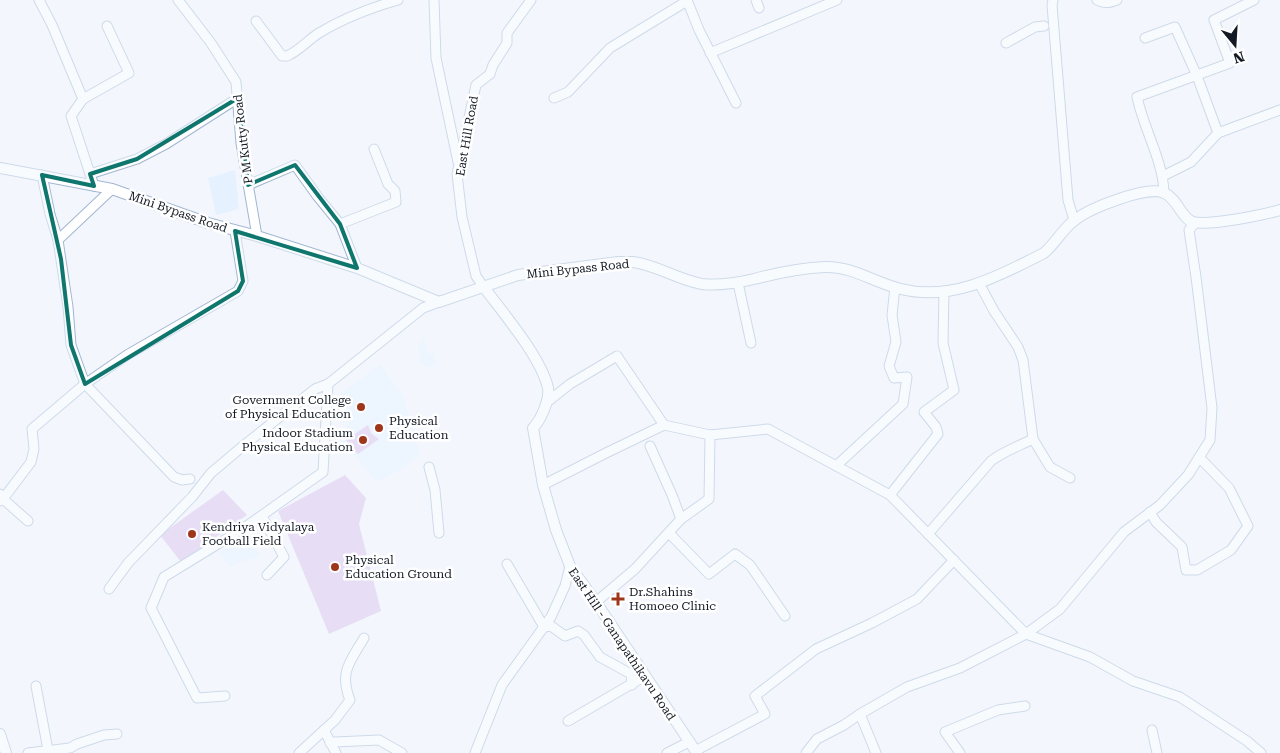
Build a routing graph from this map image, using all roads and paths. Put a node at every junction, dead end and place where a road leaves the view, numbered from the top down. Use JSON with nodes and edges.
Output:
{"nodes":[{"id":1,"x":39,"y":0,"type":"edge"},
{"id":2,"x":178,"y":0,"type":"edge"},
{"id":3,"x":398,"y":0,"type":"edge"},
{"id":4,"x":434,"y":0,"type":"edge"},
{"id":5,"x":531,"y":0,"type":"edge"},
{"id":6,"x":687,"y":0,"type":"edge"},
{"id":7,"x":837,"y":0,"type":"edge"},
{"id":8,"x":1053,"y":0,"type":"edge"},
{"id":9,"x":1097,"y":0,"type":"edge"},
{"id":10,"x":1117,"y":0,"type":"edge"},
{"id":11,"x":1254,"y":0,"type":"edge"},
{"id":12,"x":373,"y":3,"type":"edge"},
{"id":13,"x":256,"y":20,"type":"dead end"},
{"id":14,"x":107,"y":26,"type":"dead end"},
{"id":15,"x":1044,"y":26,"type":"dead end"},
{"id":16,"x":1145,"y":38,"type":"dead end"},
{"id":17,"x":1006,"y":43,"type":"dead end"},
{"id":18,"x":710,"y":53,"type":"junction"},
{"id":19,"x":1197,"y":76,"type":"junction"},
{"id":20,"x":238,"y":98,"type":"junction"},
{"id":21,"x":554,"y":98,"type":"dead end"},
{"id":22,"x":83,"y":99,"type":"junction"},
{"id":23,"x":736,"y":103,"type":"dead end"},
{"id":24,"x":1280,"y":110,"type":"edge"},
{"id":25,"x":1218,"y":133,"type":"junction"},
{"id":26,"x":374,"y":149,"type":"dead end"},
{"id":27,"x":459,"y":167,"type":"junction"},
{"id":28,"x":0,"y":168,"type":"edge"},
{"id":29,"x":90,"y":174,"type":"junction"},
{"id":30,"x":42,"y":175,"type":"junction"},
{"id":31,"x":1164,"y":176,"type":"junction"},
{"id":32,"x":248,"y":185,"type":"junction"},
{"id":33,"x":94,"y":186,"type":"junction"},
{"id":34,"x":112,"y":189,"type":"junction"},
{"id":35,"x":1164,"y":193,"type":"junction"},
{"id":36,"x":1280,"y":210,"type":"edge"},
{"id":37,"x":1074,"y":220,"type":"junction"},
{"id":38,"x":1195,"y":223,"type":"junction"},
{"id":39,"x":340,"y":224,"type":"junction"},
{"id":40,"x":235,"y":231,"type":"junction"},
{"id":41,"x":257,"y":236,"type":"junction"},
{"id":42,"x":58,"y":240,"type":"junction"},
{"id":43,"x":357,"y":268,"type":"junction"},
{"id":44,"x":738,"y":283,"type":"junction"},
{"id":45,"x":979,"y":283,"type":"junction"},
{"id":46,"x":483,"y":286,"type":"junction"},
{"id":47,"x":895,"y":287,"type":"junction"},
{"id":48,"x":944,"y":291,"type":"junction"},
{"id":49,"x":439,"y":302,"type":"junction"},
{"id":50,"x":751,"y":343,"type":"dead end"},
{"id":51,"x":85,"y":384,"type":"junction"},
{"id":52,"x":328,"y":384,"type":"junction"},
{"id":53,"x":546,"y":402,"type":"junction"},
{"id":54,"x":664,"y":425,"type":"junction"},
{"id":55,"x":710,"y":435,"type":"junction"},
{"id":56,"x":1033,"y":439,"type":"junction"},
{"id":57,"x":650,"y":446,"type":"dead end"},
{"id":58,"x":1199,"y":457,"type":"junction"},
{"id":59,"x":836,"y":466,"type":"junction"},
{"id":60,"x":429,"y":467,"type":"dead end"},
{"id":61,"x":1070,"y":478,"type":"dead end"},
{"id":62,"x":190,"y":479,"type":"dead end"},
{"id":63,"x":543,"y":485,"type":"junction"},
{"id":64,"x":890,"y":495,"type":"junction"},
{"id":65,"x":1,"y":498,"type":"edge"},
{"id":66,"x":1150,"y":512,"type":"junction"},
{"id":67,"x":262,"y":516,"type":"junction"},
{"id":68,"x":681,"y":519,"type":"junction"},
{"id":69,"x":28,"y":521,"type":"dead end"},
{"id":70,"x":439,"y":532,"type":"dead end"},
{"id":71,"x":669,"y":533,"type":"junction"},
{"id":72,"x":928,"y":534,"type":"junction"},
{"id":73,"x":954,"y":560,"type":"junction"},
{"id":74,"x":507,"y":564,"type":"dead end"},
{"id":75,"x":570,"y":566,"type":"junction"},
{"id":76,"x":267,"y":575,"type":"dead end"},
{"id":77,"x":109,"y":589,"type":"dead end"},
{"id":78,"x":596,"y":602,"type":"junction"},
{"id":79,"x":785,"y":616,"type":"dead end"},
{"id":80,"x":544,"y":627,"type":"junction"},
{"id":81,"x":1026,"y":634,"type":"junction"},
{"id":82,"x":364,"y":638,"type":"dead end"},
{"id":83,"x":645,"y":676,"type":"junction"},
{"id":84,"x":632,"y":685,"type":"junction"},
{"id":85,"x":36,"y":686,"type":"dead end"},
{"id":86,"x":225,"y":696,"type":"dead end"},
{"id":87,"x":1025,"y":706,"type":"dead end"},
{"id":88,"x":860,"y":714,"type":"junction"},
{"id":89,"x":568,"y":721,"type":"dead end"},
{"id":90,"x":324,"y":730,"type":"junction"},
{"id":91,"x":1152,"y":730,"type":"dead end"},
{"id":92,"x":0,"y":734,"type":"edge"},
{"id":93,"x":117,"y":734,"type":"dead end"},
{"id":94,"x":688,"y":742,"type":"junction"},
{"id":95,"x":330,"y":743,"type":"junction"},
{"id":96,"x":48,"y":750,"type":"junction"},
{"id":97,"x":696,"y":752,"type":"edge"},
{"id":98,"x":6,"y":753,"type":"edge"},
{"id":99,"x":28,"y":753,"type":"edge"},
{"id":100,"x":299,"y":753,"type":"edge"},
{"id":101,"x":336,"y":753,"type":"edge"},
{"id":102,"x":402,"y":753,"type":"edge"},
{"id":103,"x":475,"y":753,"type":"edge"},
{"id":104,"x":667,"y":753,"type":"edge"},
{"id":105,"x":806,"y":753,"type":"edge"},
{"id":106,"x":876,"y":753,"type":"edge"},
{"id":107,"x":960,"y":753,"type":"edge"},
{"id":108,"x":1157,"y":753,"type":"edge"},
{"id":109,"x":1260,"y":753,"type":"edge"}],
"edges":[{"from":1,"to":22,"type":"street"},
{"from":2,"to":20,"type":"street","name":"P M Kutty Road"},
{"from":3,"to":12,"type":"street"},
{"from":4,"to":27,"type":"street"},
{"from":5,"to":27,"type":"street","name":"East Hill Road"},
{"from":6,"to":18,"type":"street"},
{"from":6,"to":21,"type":"street"},
{"from":7,"to":18,"type":"street"},
{"from":8,"to":37,"type":"street"},
{"from":9,"to":10,"type":"street"},
{"from":11,"to":19,"type":"street"},
{"from":12,"to":13,"type":"street"},
{"from":14,"to":22,"type":"street"},
{"from":15,"to":17,"type":"street"},
{"from":16,"to":19,"type":"street"},
{"from":18,"to":23,"type":"street"},
{"from":19,"to":25,"type":"street"},
{"from":19,"to":31,"type":"street"},
{"from":20,"to":29,"type":"street"},
{"from":20,"to":32,"type":"street","name":"P M Kutty Road"},
{"from":22,"to":29,"type":"street"},
{"from":24,"to":25,"type":"street"},
{"from":25,"to":31,"type":"street"},
{"from":26,"to":39,"type":"street"},
{"from":27,"to":46,"type":"street","name":"East Hill Road"},
{"from":28,"to":30,"type":"main road","name":"Mini Bypass Road"},
{"from":29,"to":33,"type":"street"},
{"from":30,"to":33,"type":"main road","name":"Mini Bypass Road"},
{"from":30,"to":42,"type":"street"},
{"from":31,"to":35,"type":"street"},
{"from":32,"to":39,"type":"street"},
{"from":32,"to":41,"type":"street","name":"P M Kutty Road"},
{"from":33,"to":34,"type":"main road","name":"Mini Bypass Road"},
{"from":34,"to":40,"type":"main road","name":"Mini Bypass Road"},
{"from":34,"to":42,"type":"street"},
{"from":35,"to":37,"type":"main road","name":"Mini Bypass Road"},
{"from":35,"to":38,"type":"main road"},
{"from":36,"to":38,"type":"main road"},
{"from":37,"to":45,"type":"main road","name":"Mini Bypass Road"},
{"from":38,"to":58,"type":"street"},
{"from":39,"to":43,"type":"street"},
{"from":40,"to":41,"type":"main road","name":"Mini Bypass Road"},
{"from":40,"to":51,"type":"street"},
{"from":41,"to":43,"type":"main road","name":"Mini Bypass Road"},
{"from":42,"to":51,"type":"street"},
{"from":43,"to":49,"type":"main road","name":"Mini Bypass Road"},
{"from":44,"to":46,"type":"main road","name":"Mini Bypass Road"},
{"from":44,"to":47,"type":"main road","name":"Mini Bypass Road"},
{"from":44,"to":50,"type":"street"},
{"from":45,"to":48,"type":"main road","name":"Mini Bypass Road"},
{"from":45,"to":56,"type":"street"},
{"from":46,"to":49,"type":"main road","name":"Mini Bypass Road"},
{"from":46,"to":53,"type":"main road","name":"East Hill - Ganapathikavu Road"},
{"from":47,"to":48,"type":"main road","name":"Mini Bypass Road"},
{"from":47,"to":59,"type":"street"},
{"from":48,"to":64,"type":"street"},
{"from":49,"to":52,"type":"street"},
{"from":51,"to":62,"type":"street"},
{"from":51,"to":65,"type":"street"},
{"from":52,"to":67,"type":"street"},
{"from":52,"to":77,"type":"street"},
{"from":53,"to":54,"type":"street"},
{"from":53,"to":63,"type":"main road","name":"East Hill - Ganapathikavu Road"},
{"from":54,"to":55,"type":"street"},
{"from":54,"to":63,"type":"street"},
{"from":55,"to":59,"type":"street"},
{"from":55,"to":68,"type":"street"},
{"from":56,"to":61,"type":"street"},
{"from":56,"to":72,"type":"street"},
{"from":57,"to":68,"type":"street"},
{"from":58,"to":66,"type":"street"},
{"from":58,"to":66,"type":"street"},
{"from":59,"to":64,"type":"street"},
{"from":60,"to":70,"type":"street"},
{"from":63,"to":75,"type":"main road","name":"East Hill - Ganapathikavu Road"},
{"from":64,"to":72,"type":"street"},
{"from":65,"to":69,"type":"street"},
{"from":66,"to":81,"type":"street"},
{"from":67,"to":76,"type":"street"},
{"from":67,"to":86,"type":"street"},
{"from":68,"to":71,"type":"street"},
{"from":71,"to":78,"type":"street"},
{"from":71,"to":79,"type":"street"},
{"from":72,"to":73,"type":"street"},
{"from":73,"to":81,"type":"street"},
{"from":73,"to":97,"type":"street"},
{"from":74,"to":80,"type":"street"},
{"from":75,"to":78,"type":"main road","name":"East Hill - Ganapathikavu Road"},
{"from":75,"to":80,"type":"street"},
{"from":78,"to":83,"type":"main road","name":"East Hill - Ganapathikavu Road"},
{"from":80,"to":84,"type":"street"},
{"from":80,"to":103,"type":"street"},
{"from":81,"to":88,"type":"street"},
{"from":81,"to":109,"type":"street"},
{"from":82,"to":90,"type":"street"},
{"from":83,"to":84,"type":"street"},
{"from":83,"to":94,"type":"main road","name":"East Hill - Ganapathikavu Road"},
{"from":84,"to":89,"type":"street"},
{"from":85,"to":96,"type":"street"},
{"from":87,"to":107,"type":"street"},
{"from":88,"to":105,"type":"street"},
{"from":88,"to":106,"type":"street"},
{"from":90,"to":95,"type":"street"},
{"from":90,"to":100,"type":"street"},
{"from":91,"to":108,"type":"street"},
{"from":92,"to":98,"type":"main road"},
{"from":93,"to":96,"type":"street"},
{"from":94,"to":97,"type":"main road","name":"East Hill - Ganapathikavu Road"},
{"from":94,"to":104,"type":"street"},
{"from":95,"to":101,"type":"street"},
{"from":95,"to":102,"type":"street"},
{"from":96,"to":99,"type":"street"}]}
